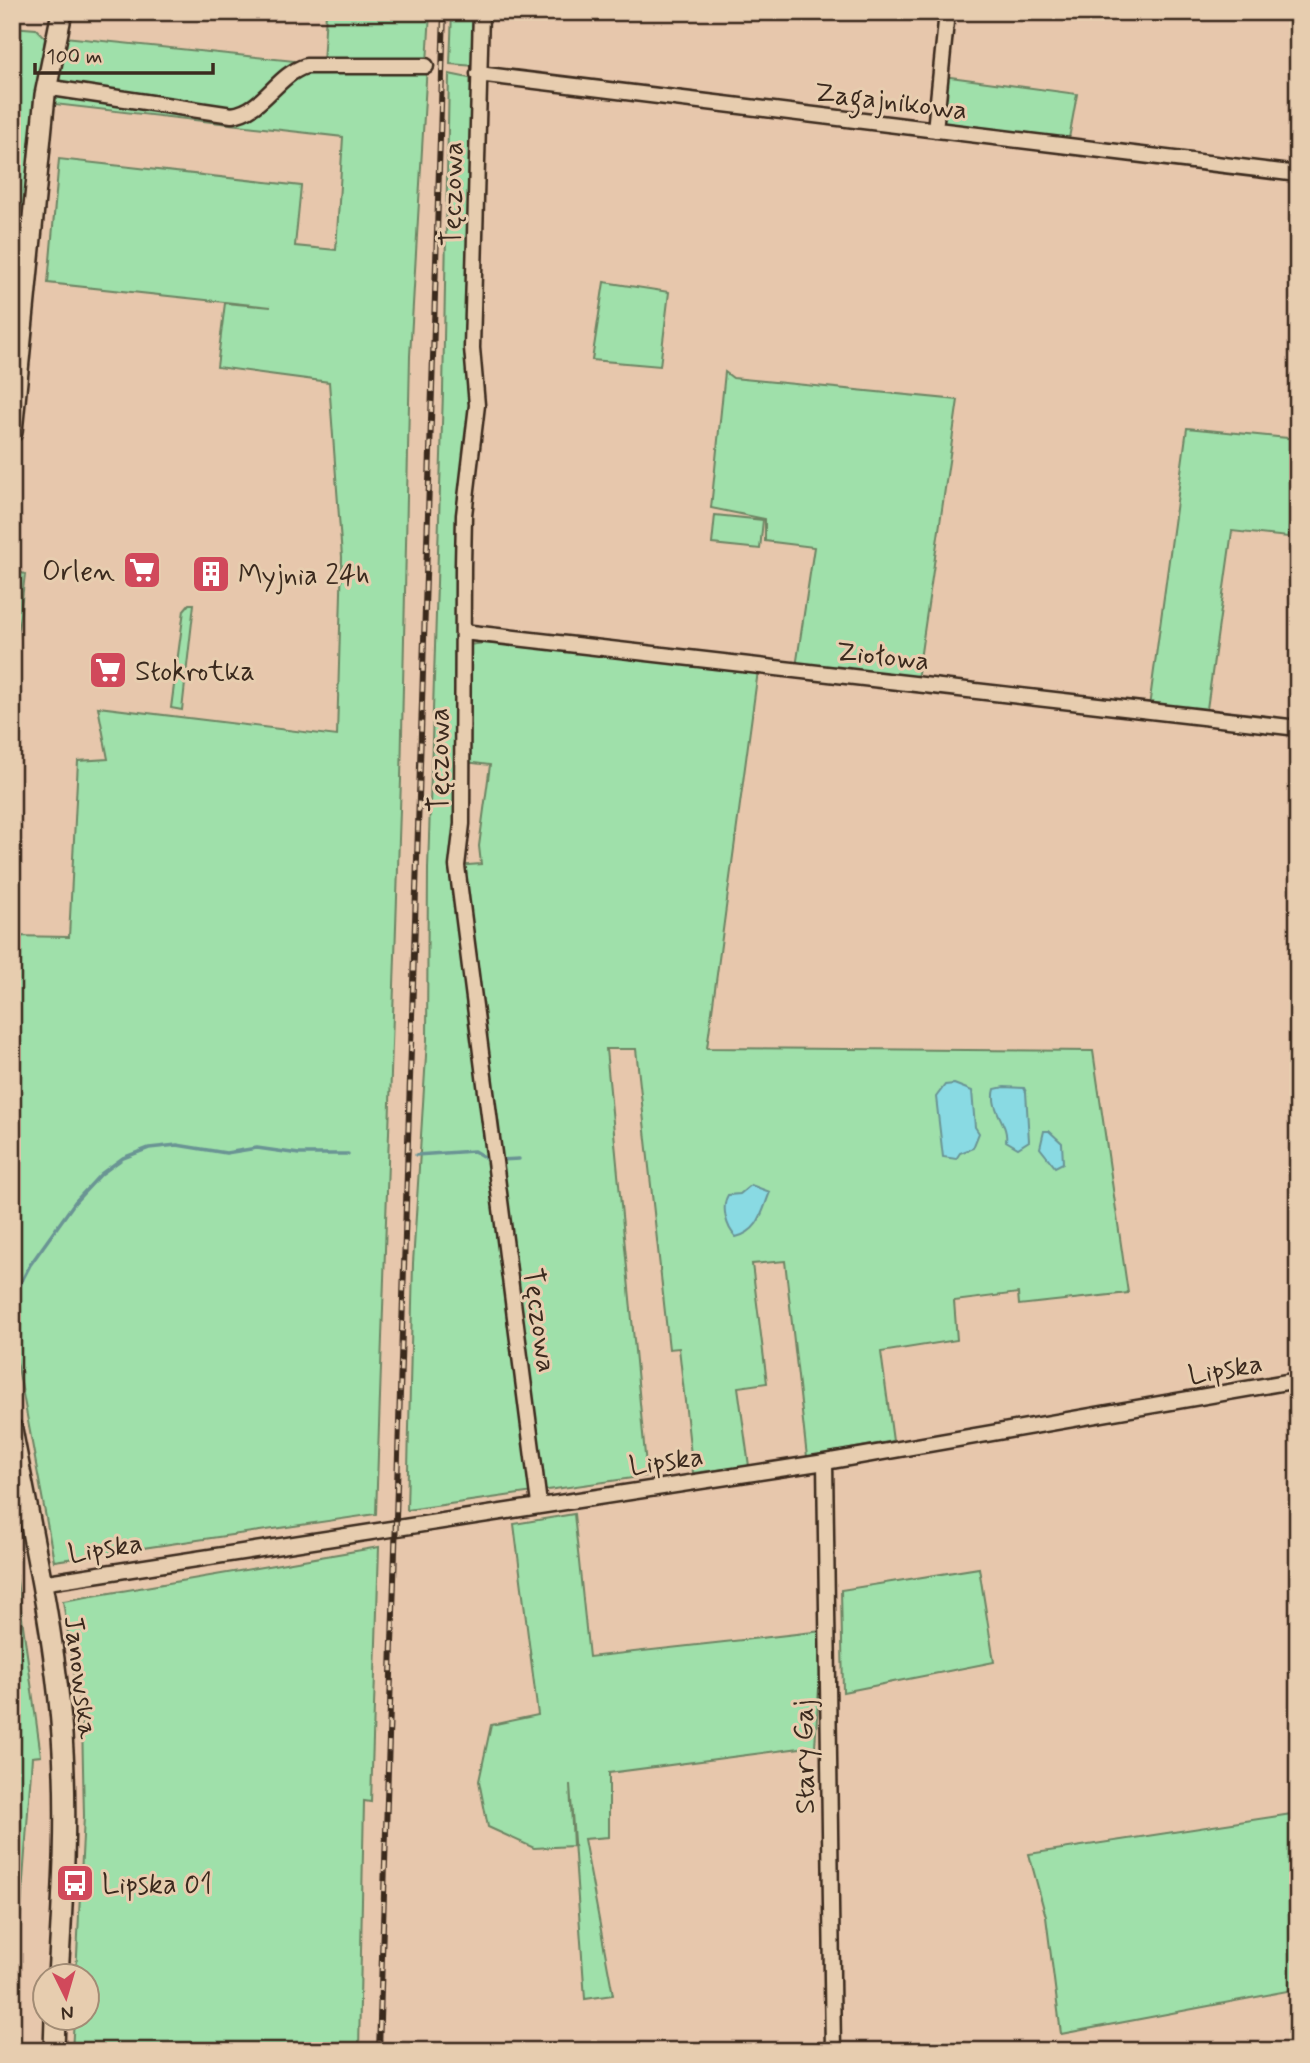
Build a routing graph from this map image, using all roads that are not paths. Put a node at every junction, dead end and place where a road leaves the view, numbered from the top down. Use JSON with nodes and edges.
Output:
{"nodes":[{"id":1,"x":62,"y":12,"type":"edge"},
{"id":2,"x":481,"y":12,"type":"edge"},
{"id":3,"x":947,"y":12,"type":"edge"},
{"id":4,"x":426,"y":66,"type":"dead end"},
{"id":5,"x":478,"y":74,"type":"junction"},
{"id":6,"x":45,"y":88,"type":"junction"},
{"id":7,"x":935,"y":130,"type":"junction"},
{"id":8,"x":1298,"y":174,"type":"edge"},
{"id":9,"x":13,"y":411,"type":"edge"},
{"id":10,"x":12,"y":432,"type":"edge"},
{"id":11,"x":463,"y":632,"type":"junction"},
{"id":12,"x":1298,"y":728,"type":"edge"},
{"id":13,"x":1298,"y":1380,"type":"edge"},
{"id":14,"x":12,"y":1429,"type":"edge"},
{"id":15,"x":825,"y":1462,"type":"junction"},
{"id":16,"x":539,"y":1504,"type":"junction"},
{"id":17,"x":41,"y":1583,"type":"junction"},
{"id":18,"x":59,"y":1962,"type":"edge"},
{"id":19,"x":55,"y":2032,"type":"edge"},
{"id":20,"x":54,"y":2051,"type":"edge"},
{"id":21,"x":833,"y":2051,"type":"edge"}],
"edges":[{"from":1,"to":6,"type":"street"},
{"from":2,"to":5,"type":"street","name":"Tęczowa"},
{"from":3,"to":7,"type":"street"},
{"from":4,"to":6,"type":"street"},
{"from":5,"to":7,"type":"street","name":"Zagajnikowa"},
{"from":5,"to":11,"type":"street","name":"Tęczowa"},
{"from":6,"to":9,"type":"street"},
{"from":7,"to":8,"type":"street","name":"Zagajnikowa"},
{"from":9,"to":10,"type":"street"},
{"from":11,"to":12,"type":"street","name":"Ziołowa"},
{"from":11,"to":16,"type":"street","name":"Tęczowa"},
{"from":13,"to":15,"type":"street","name":"Lipska"},
{"from":14,"to":17,"type":"street","name":"Janowska"},
{"from":15,"to":16,"type":"street","name":"Lipska"},
{"from":15,"to":21,"type":"street","name":"Stary Gaj"},
{"from":16,"to":17,"type":"street","name":"Lipska"},
{"from":17,"to":18,"type":"street","name":"Janowska"},
{"from":19,"to":20,"type":"street"}]}
